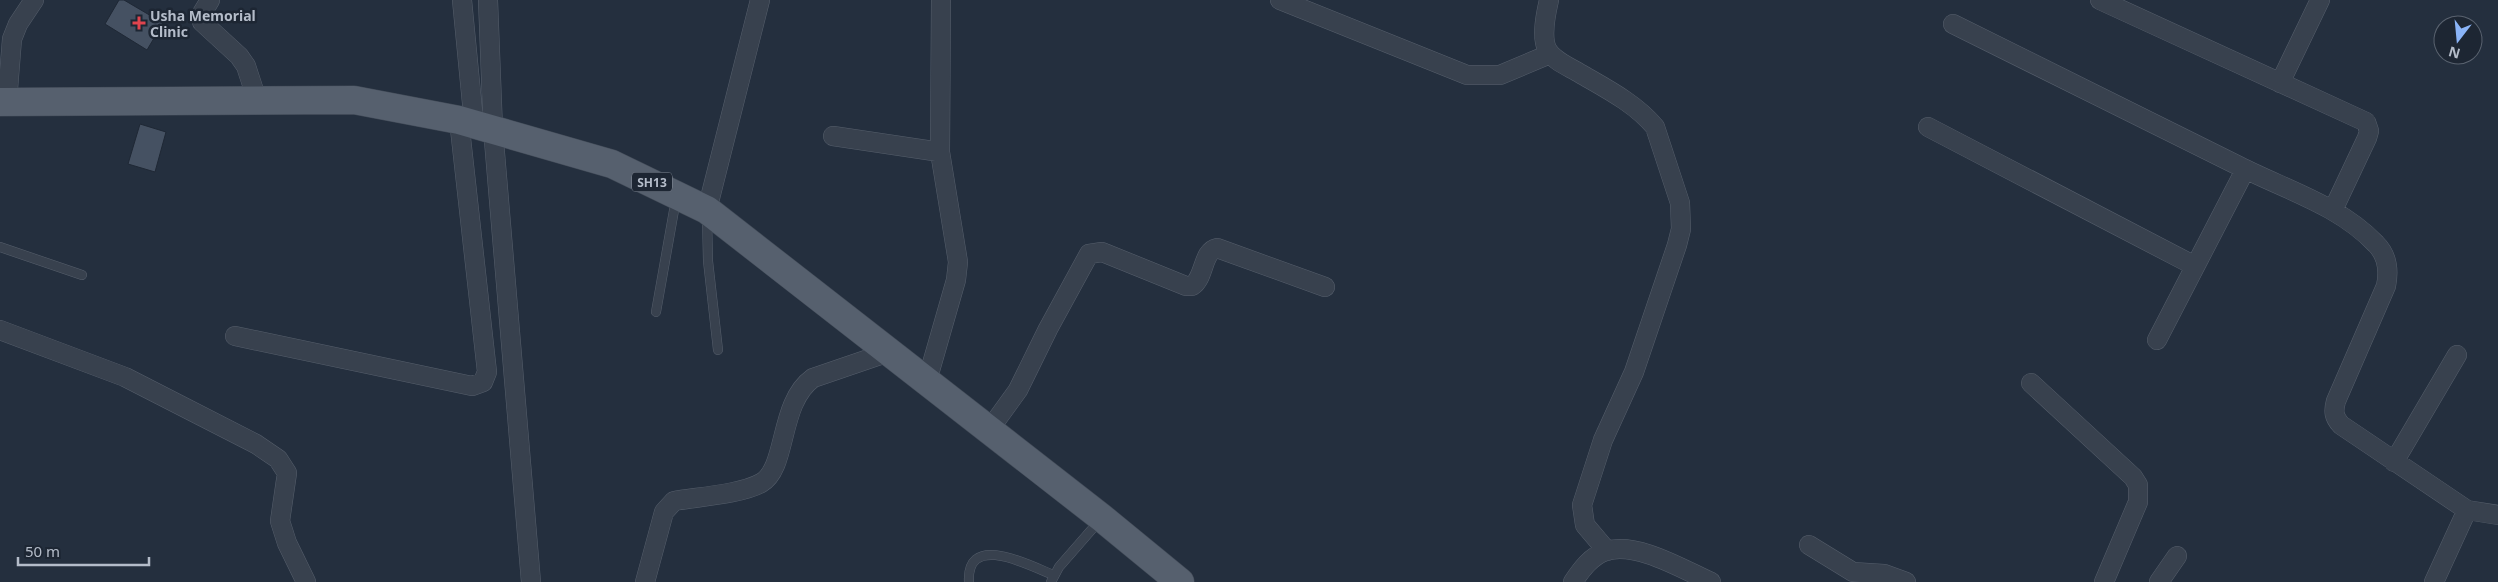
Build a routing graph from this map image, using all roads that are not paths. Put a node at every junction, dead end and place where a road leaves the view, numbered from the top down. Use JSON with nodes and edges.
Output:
{"nodes":[{"id":1,"x":34,"y":0,"type":"edge"},
{"id":2,"x":210,"y":0,"type":"edge"},
{"id":3,"x":462,"y":0,"type":"edge"},
{"id":4,"x":488,"y":0,"type":"edge"},
{"id":5,"x":760,"y":0,"type":"edge"},
{"id":6,"x":941,"y":0,"type":"edge"},
{"id":7,"x":1280,"y":0,"type":"edge"},
{"id":8,"x":1549,"y":0,"type":"edge"},
{"id":9,"x":2100,"y":0,"type":"edge"},
{"id":10,"x":2320,"y":0,"type":"edge"},
{"id":11,"x":1953,"y":24,"type":"dead end"},
{"id":12,"x":1550,"y":54,"type":"junction"},
{"id":13,"x":2280,"y":83,"type":"junction"},
{"id":14,"x":256,"y":100,"type":"junction"},
{"id":15,"x":4,"y":102,"type":"edge"},
{"id":16,"x":475,"y":124,"type":"junction"},
{"id":17,"x":1928,"y":127,"type":"dead end"},
{"id":18,"x":833,"y":136,"type":"dead end"},
{"id":19,"x":940,"y":152,"type":"junction"},
{"id":20,"x":2246,"y":170,"type":"junction"},
{"id":21,"x":677,"y":194,"type":"junction"},
{"id":22,"x":707,"y":210,"type":"junction"},
{"id":23,"x":2333,"y":210,"type":"junction"},
{"id":24,"x":0,"y":247,"type":"edge"},
{"id":25,"x":2195,"y":266,"type":"junction"},
{"id":26,"x":82,"y":275,"type":"dead end"},
{"id":27,"x":1325,"y":287,"type":"dead end"},
{"id":28,"x":656,"y":312,"type":"dead end"},
{"id":29,"x":0,"y":330,"type":"edge"},
{"id":30,"x":235,"y":336,"type":"dead end"},
{"id":31,"x":2157,"y":340,"type":"dead end"},
{"id":32,"x":718,"y":350,"type":"dead end"},
{"id":33,"x":889,"y":352,"type":"junction"},
{"id":34,"x":2457,"y":355,"type":"dead end"},
{"id":35,"x":927,"y":381,"type":"junction"},
{"id":36,"x":2031,"y":383,"type":"dead end"},
{"id":37,"x":989,"y":430,"type":"junction"},
{"id":38,"x":2394,"y":462,"type":"junction"},
{"id":39,"x":2467,"y":510,"type":"junction"},
{"id":40,"x":2498,"y":515,"type":"edge"},
{"id":41,"x":1102,"y":518,"type":"junction"},
{"id":42,"x":1810,"y":545,"type":"dead end"},
{"id":43,"x":1607,"y":551,"type":"junction"},
{"id":44,"x":2177,"y":556,"type":"dead end"},
{"id":45,"x":1052,"y":578,"type":"edge"},
{"id":46,"x":306,"y":582,"type":"edge"},
{"id":47,"x":531,"y":582,"type":"edge"},
{"id":48,"x":645,"y":582,"type":"edge"},
{"id":49,"x":969,"y":582,"type":"edge"},
{"id":50,"x":1180,"y":582,"type":"edge"},
{"id":51,"x":1572,"y":582,"type":"edge"},
{"id":52,"x":1711,"y":582,"type":"edge"},
{"id":53,"x":1906,"y":582,"type":"edge"},
{"id":54,"x":2104,"y":582,"type":"edge"},
{"id":55,"x":2159,"y":582,"type":"edge"},
{"id":56,"x":2434,"y":582,"type":"edge"}],
"edges":[{"from":1,"to":15,"type":"street"},
{"from":2,"to":14,"type":"street"},
{"from":3,"to":16,"type":"street"},
{"from":4,"to":16,"type":"street"},
{"from":5,"to":22,"type":"street"},
{"from":6,"to":19,"type":"street"},
{"from":7,"to":12,"type":"street"},
{"from":8,"to":12,"type":"street"},
{"from":9,"to":13,"type":"street"},
{"from":10,"to":13,"type":"street"},
{"from":11,"to":20,"type":"street"},
{"from":12,"to":43,"type":"street"},
{"from":13,"to":23,"type":"street"},
{"from":14,"to":15,"type":"main road","number":"SH13"},
{"from":14,"to":16,"type":"main road","number":"SH13"},
{"from":16,"to":21,"type":"main road","number":"SH13"},
{"from":16,"to":30,"type":"street"},
{"from":16,"to":47,"type":"street"},
{"from":17,"to":25,"type":"street"},
{"from":18,"to":19,"type":"street"},
{"from":19,"to":35,"type":"street"},
{"from":20,"to":23,"type":"street"},
{"from":20,"to":25,"type":"street"},
{"from":21,"to":22,"type":"main road","number":"SH13"},
{"from":21,"to":28,"type":"lane"},
{"from":22,"to":32,"type":"lane"},
{"from":22,"to":33,"type":"main road","number":"SH13"},
{"from":23,"to":38,"type":"street"},
{"from":24,"to":26,"type":"lane"},
{"from":25,"to":31,"type":"street"},
{"from":27,"to":37,"type":"street"},
{"from":29,"to":46,"type":"street"},
{"from":33,"to":35,"type":"main road","number":"SH13"},
{"from":33,"to":48,"type":"street"},
{"from":34,"to":38,"type":"street"},
{"from":35,"to":37,"type":"main road","number":"SH13"},
{"from":36,"to":54,"type":"street"},
{"from":37,"to":41,"type":"main road","number":"SH13"},
{"from":38,"to":39,"type":"street"},
{"from":39,"to":40,"type":"street"},
{"from":39,"to":56,"type":"street"},
{"from":41,"to":45,"type":"lane"},
{"from":41,"to":50,"type":"main road","number":"SH13"},
{"from":42,"to":53,"type":"street"},
{"from":43,"to":51,"type":"street"},
{"from":43,"to":52,"type":"street"},
{"from":44,"to":55,"type":"street"},
{"from":45,"to":49,"type":"lane"}]}
